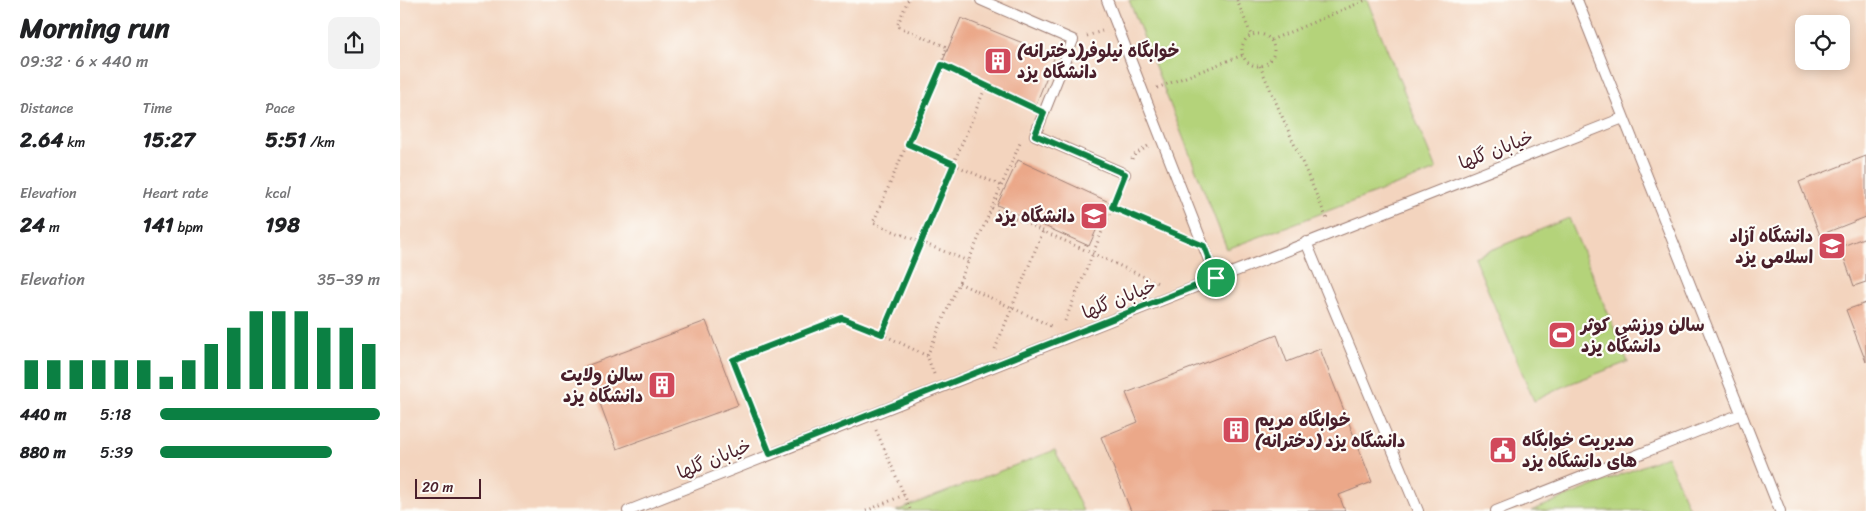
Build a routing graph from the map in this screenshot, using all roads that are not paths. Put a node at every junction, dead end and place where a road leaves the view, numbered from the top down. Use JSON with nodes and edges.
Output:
{"nodes":[{"id":1,"x":981,"y":0,"type":"edge"},
{"id":2,"x":1107,"y":0,"type":"edge"},
{"id":3,"x":1577,"y":0,"type":"edge"},
{"id":4,"x":1622,"y":118,"type":"junction"},
{"id":5,"x":1125,"y":174,"type":"road end"},
{"id":6,"x":1306,"y":242,"type":"junction"},
{"id":7,"x":1216,"y":278,"type":"junction"},
{"id":8,"x":1741,"y":414,"type":"junction"},
{"id":9,"x":628,"y":511,"type":"edge"},
{"id":10,"x":1418,"y":511,"type":"edge"},
{"id":11,"x":1496,"y":511,"type":"edge"},
{"id":12,"x":1780,"y":511,"type":"edge"}],
"edges":[{"from":1,"to":5,"type":"lane"},
{"from":2,"to":7,"type":"lane"},
{"from":3,"to":4,"type":"lane"},
{"from":4,"to":6,"type":"lane","name":"خیابان گلها"},
{"from":4,"to":8,"type":"lane"},
{"from":6,"to":7,"type":"lane","name":"خیابان گلها"},
{"from":6,"to":10,"type":"lane"},
{"from":7,"to":9,"type":"lane","name":"خیابان گلها"},
{"from":8,"to":11,"type":"lane"},
{"from":8,"to":12,"type":"lane"}]}
